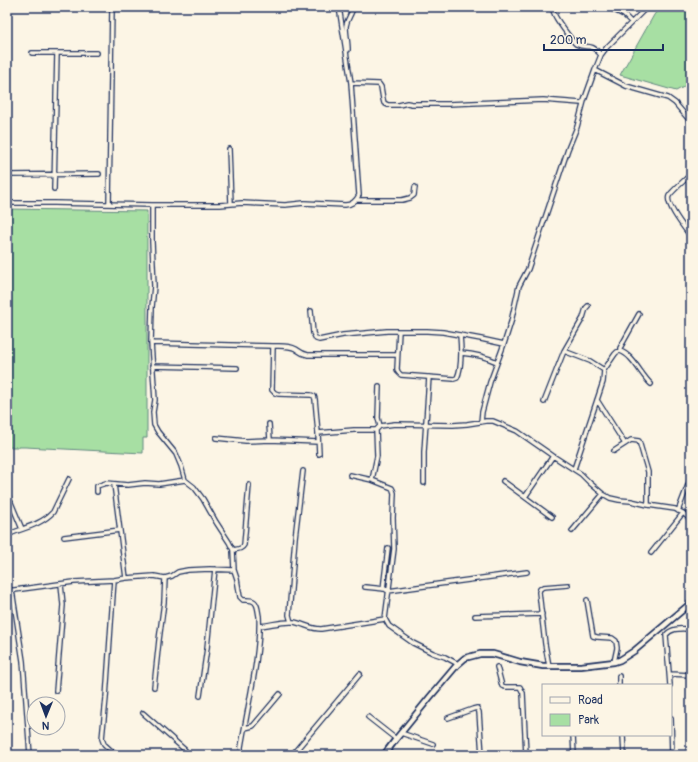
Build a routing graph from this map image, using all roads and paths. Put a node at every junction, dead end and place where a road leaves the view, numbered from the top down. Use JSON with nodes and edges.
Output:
{"nodes":[{"id":1,"x":112,"y":7,"type":"edge"},
{"id":2,"x":339,"y":7,"type":"edge"},
{"id":3,"x":353,"y":7,"type":"edge"},
{"id":4,"x":553,"y":7,"type":"edge"},
{"id":5,"x":608,"y":7,"type":"edge"},
{"id":6,"x":647,"y":7,"type":"edge"},
{"id":7,"x":631,"y":22,"type":"junction"},
{"id":8,"x":32,"y":53,"type":"dead end"},
{"id":9,"x":57,"y":53,"type":"junction"},
{"id":10,"x":98,"y":53,"type":"dead end"},
{"id":11,"x":601,"y":55,"type":"junction"},
{"id":12,"x":347,"y":56,"type":"junction"},
{"id":13,"x":595,"y":70,"type":"junction"},
{"id":14,"x":351,"y":83,"type":"junction"},
{"id":15,"x":584,"y":101,"type":"junction"},
{"id":16,"x":691,"y":122,"type":"edge"},
{"id":17,"x":229,"y":149,"type":"dead end"},
{"id":18,"x":99,"y":174,"type":"dead end"},
{"id":19,"x":691,"y":174,"type":"edge"},
{"id":20,"x":7,"y":175,"type":"edge"},
{"id":21,"x":55,"y":175,"type":"junction"},
{"id":22,"x":415,"y":187,"type":"dead end"},
{"id":23,"x":54,"y":189,"type":"dead end"},
{"id":24,"x":356,"y":200,"type":"junction"},
{"id":25,"x":7,"y":203,"type":"edge"},
{"id":26,"x":109,"y":204,"type":"junction"},
{"id":27,"x":231,"y":204,"type":"junction"},
{"id":28,"x":152,"y":205,"type":"junction"},
{"id":29,"x":691,"y":237,"type":"edge"},
{"id":30,"x":588,"y":306,"type":"dead end"},
{"id":31,"x":311,"y":311,"type":"dead end"},
{"id":32,"x":639,"y":314,"type":"dead end"},
{"id":33,"x":399,"y":331,"type":"junction"},
{"id":34,"x":460,"y":335,"type":"junction"},
{"id":35,"x":151,"y":343,"type":"junction"},
{"id":36,"x":504,"y":344,"type":"junction"},
{"id":37,"x":273,"y":346,"type":"junction"},
{"id":38,"x":564,"y":351,"type":"junction"},
{"id":39,"x":620,"y":351,"type":"junction"},
{"id":40,"x":461,"y":353,"type":"junction"},
{"id":41,"x":397,"y":355,"type":"junction"},
{"id":42,"x":497,"y":362,"type":"junction"},
{"id":43,"x":152,"y":366,"type":"junction"},
{"id":44,"x":237,"y":368,"type":"dead end"},
{"id":45,"x":604,"y":370,"type":"junction"},
{"id":46,"x":429,"y":377,"type":"junction"},
{"id":47,"x":651,"y":384,"type":"dead end"},
{"id":48,"x":379,"y":386,"type":"dead end"},
{"id":49,"x":597,"y":400,"type":"junction"},
{"id":50,"x":544,"y":402,"type":"dead end"},
{"id":51,"x":481,"y":422,"type":"junction"},
{"id":52,"x":269,"y":424,"type":"dead end"},
{"id":53,"x":426,"y":425,"type":"junction"},
{"id":54,"x":380,"y":426,"type":"junction"},
{"id":55,"x":376,"y":430,"type":"junction"},
{"id":56,"x":318,"y":433,"type":"junction"},
{"id":57,"x":216,"y":438,"type":"dead end"},
{"id":58,"x":270,"y":440,"type":"junction"},
{"id":59,"x":318,"y":442,"type":"junction"},
{"id":60,"x":625,"y":444,"type":"junction"},
{"id":61,"x":614,"y":451,"type":"dead end"},
{"id":62,"x":320,"y":454,"type":"dead end"},
{"id":63,"x":553,"y":456,"type":"junction"},
{"id":64,"x":574,"y":469,"type":"junction"},
{"id":65,"x":303,"y":471,"type":"dead end"},
{"id":66,"x":350,"y":475,"type":"dead end"},
{"id":67,"x":691,"y":477,"type":"edge"},
{"id":68,"x":69,"y":479,"type":"dead end"},
{"id":69,"x":185,"y":480,"type":"junction"},
{"id":70,"x":372,"y":480,"type":"junction"},
{"id":71,"x":503,"y":481,"type":"dead end"},
{"id":72,"x":424,"y":482,"type":"dead end"},
{"id":73,"x":114,"y":484,"type":"junction"},
{"id":74,"x":249,"y":486,"type":"dead end"},
{"id":75,"x":97,"y":492,"type":"dead end"},
{"id":76,"x":7,"y":493,"type":"edge"},
{"id":77,"x":603,"y":494,"type":"junction"},
{"id":78,"x":524,"y":497,"type":"junction"},
{"id":79,"x":648,"y":505,"type":"junction"},
{"id":80,"x":678,"y":511,"type":"junction"},
{"id":81,"x":682,"y":513,"type":"junction"},
{"id":82,"x":552,"y":517,"type":"dead end"},
{"id":83,"x":691,"y":520,"type":"edge"},
{"id":84,"x":22,"y":528,"type":"junction"},
{"id":85,"x":120,"y":530,"type":"junction"},
{"id":86,"x":572,"y":531,"type":"dead end"},
{"id":87,"x":7,"y":535,"type":"edge"},
{"id":88,"x":64,"y":537,"type":"dead end"},
{"id":89,"x":388,"y":548,"type":"dead end"},
{"id":90,"x":233,"y":550,"type":"junction"},
{"id":91,"x":651,"y":552,"type":"dead end"},
{"id":92,"x":215,"y":569,"type":"junction"},
{"id":93,"x":234,"y":570,"type":"junction"},
{"id":94,"x":527,"y":572,"type":"dead end"},
{"id":95,"x":126,"y":578,"type":"junction"},
{"id":96,"x":165,"y":578,"type":"junction"},
{"id":97,"x":114,"y":580,"type":"junction"},
{"id":98,"x":61,"y":584,"type":"junction"},
{"id":99,"x":568,"y":584,"type":"dead end"},
{"id":100,"x":365,"y":587,"type":"dead end"},
{"id":101,"x":383,"y":589,"type":"junction"},
{"id":102,"x":12,"y":590,"type":"junction"},
{"id":103,"x":7,"y":591,"type":"edge"},
{"id":104,"x":388,"y":591,"type":"junction"},
{"id":105,"x":587,"y":600,"type":"dead end"},
{"id":106,"x":691,"y":603,"type":"edge"},
{"id":107,"x":542,"y":614,"type":"junction"},
{"id":108,"x":475,"y":616,"type":"dead end"},
{"id":109,"x":384,"y":620,"type":"junction"},
{"id":110,"x":291,"y":622,"type":"junction"},
{"id":111,"x":260,"y":626,"type":"junction"},
{"id":112,"x":691,"y":629,"type":"edge"},
{"id":113,"x":614,"y":662,"type":"junction"},
{"id":114,"x":458,"y":664,"type":"junction"},
{"id":115,"x":549,"y":666,"type":"junction"},
{"id":116,"x":497,"y":667,"type":"dead end"},
{"id":117,"x":360,"y":674,"type":"dead end"},
{"id":118,"x":670,"y":674,"type":"junction"},
{"id":119,"x":691,"y":674,"type":"edge"},
{"id":120,"x":619,"y":676,"type":"dead end"},
{"id":121,"x":619,"y":684,"type":"edge"},
{"id":122,"x":670,"y":684,"type":"edge"},
{"id":123,"x":154,"y":687,"type":"dead end"},
{"id":124,"x":56,"y":691,"type":"dead end"},
{"id":125,"x":280,"y":694,"type":"dead end"},
{"id":126,"x":200,"y":696,"type":"dead end"},
{"id":127,"x":143,"y":713,"type":"dead end"},
{"id":128,"x":368,"y":717,"type":"dead end"},
{"id":129,"x":448,"y":718,"type":"dead end"},
{"id":130,"x":245,"y":728,"type":"junction"},
{"id":131,"x":401,"y":733,"type":"junction"},
{"id":132,"x":573,"y":736,"type":"edge"},
{"id":133,"x":623,"y":736,"type":"edge"},
{"id":134,"x":671,"y":736,"type":"edge"},
{"id":135,"x":396,"y":739,"type":"junction"},
{"id":136,"x":433,"y":744,"type":"dead end"},
{"id":137,"x":482,"y":754,"type":"edge"},
{"id":138,"x":30,"y":755,"type":"edge"},
{"id":139,"x":116,"y":755,"type":"edge"},
{"id":140,"x":186,"y":755,"type":"edge"},
{"id":141,"x":241,"y":755,"type":"edge"},
{"id":142,"x":292,"y":755,"type":"edge"},
{"id":143,"x":384,"y":755,"type":"edge"},
{"id":144,"x":457,"y":755,"type":"edge"},
{"id":145,"x":526,"y":755,"type":"edge"},
{"id":146,"x":574,"y":755,"type":"edge"},
{"id":147,"x":624,"y":755,"type":"edge"},
{"id":148,"x":672,"y":755,"type":"edge"}],
"edges":[{"from":1,"to":26,"type":"street"},
{"from":2,"to":12,"type":"street"},
{"from":3,"to":12,"type":"street"},
{"from":4,"to":11,"type":"street"},
{"from":5,"to":7,"type":"street"},
{"from":6,"to":7,"type":"street"},
{"from":7,"to":11,"type":"street"},
{"from":8,"to":9,"type":"street"},
{"from":9,"to":10,"type":"street"},
{"from":9,"to":21,"type":"street"},
{"from":11,"to":13,"type":"street"},
{"from":12,"to":14,"type":"street"},
{"from":13,"to":15,"type":"street"},
{"from":13,"to":16,"type":"street"},
{"from":14,"to":15,"type":"street"},
{"from":14,"to":24,"type":"street"},
{"from":15,"to":36,"type":"street"},
{"from":17,"to":27,"type":"street"},
{"from":18,"to":21,"type":"street"},
{"from":19,"to":29,"type":"street"},
{"from":20,"to":21,"type":"street"},
{"from":21,"to":23,"type":"street"},
{"from":22,"to":24,"type":"street"},
{"from":24,"to":27,"type":"street"},
{"from":25,"to":26,"type":"street"},
{"from":26,"to":28,"type":"street"},
{"from":27,"to":28,"type":"street"},
{"from":28,"to":35,"type":"street"},
{"from":30,"to":38,"type":"street"},
{"from":31,"to":33,"type":"street"},
{"from":32,"to":39,"type":"street"},
{"from":33,"to":34,"type":"street"},
{"from":33,"to":41,"type":"street"},
{"from":34,"to":36,"type":"street"},
{"from":34,"to":40,"type":"street"},
{"from":35,"to":37,"type":"street"},
{"from":35,"to":43,"type":"street"},
{"from":36,"to":42,"type":"street"},
{"from":37,"to":41,"type":"street"},
{"from":37,"to":56,"type":"street"},
{"from":38,"to":45,"type":"street"},
{"from":38,"to":50,"type":"street"},
{"from":39,"to":45,"type":"street"},
{"from":39,"to":47,"type":"street"},
{"from":40,"to":42,"type":"street"},
{"from":40,"to":46,"type":"street"},
{"from":41,"to":46,"type":"street"},
{"from":42,"to":51,"type":"street"},
{"from":43,"to":44,"type":"street"},
{"from":43,"to":69,"type":"street"},
{"from":45,"to":49,"type":"street"},
{"from":46,"to":53,"type":"street"},
{"from":48,"to":54,"type":"street"},
{"from":49,"to":60,"type":"street"},
{"from":49,"to":64,"type":"street"},
{"from":51,"to":53,"type":"street"},
{"from":51,"to":63,"type":"street"},
{"from":52,"to":58,"type":"street"},
{"from":53,"to":54,"type":"street"},
{"from":53,"to":72,"type":"street"},
{"from":54,"to":55,"type":"street"},
{"from":55,"to":56,"type":"street"},
{"from":55,"to":70,"type":"street"},
{"from":56,"to":59,"type":"street"},
{"from":57,"to":58,"type":"street"},
{"from":58,"to":59,"type":"street"},
{"from":59,"to":62,"type":"street"},
{"from":60,"to":61,"type":"street"},
{"from":60,"to":79,"type":"street"},
{"from":63,"to":64,"type":"street"},
{"from":63,"to":78,"type":"street"},
{"from":64,"to":77,"type":"street"},
{"from":65,"to":110,"type":"street"},
{"from":66,"to":70,"type":"street"},
{"from":67,"to":80,"type":"street"},
{"from":68,"to":84,"type":"street"},
{"from":69,"to":73,"type":"street"},
{"from":69,"to":90,"type":"street"},
{"from":70,"to":104,"type":"street"},
{"from":71,"to":78,"type":"street"},
{"from":73,"to":75,"type":"street"},
{"from":73,"to":85,"type":"street"},
{"from":74,"to":90,"type":"street"},
{"from":76,"to":84,"type":"street"},
{"from":77,"to":79,"type":"street"},
{"from":77,"to":86,"type":"street"},
{"from":78,"to":82,"type":"street"},
{"from":79,"to":80,"type":"street"},
{"from":80,"to":81,"type":"street"},
{"from":81,"to":83,"type":"street"},
{"from":81,"to":91,"type":"street"},
{"from":84,"to":87,"type":"street"},
{"from":85,"to":88,"type":"street"},
{"from":85,"to":95,"type":"street"},
{"from":89,"to":101,"type":"street"},
{"from":90,"to":93,"type":"street"},
{"from":92,"to":93,"type":"street"},
{"from":92,"to":96,"type":"street"},
{"from":92,"to":126,"type":"street"},
{"from":93,"to":111,"type":"street"},
{"from":94,"to":104,"type":"street"},
{"from":95,"to":96,"type":"street"},
{"from":95,"to":97,"type":"street"},
{"from":96,"to":123,"type":"street"},
{"from":97,"to":98,"type":"street"},
{"from":97,"to":139,"type":"street"},
{"from":98,"to":102,"type":"street"},
{"from":98,"to":124,"type":"street"},
{"from":99,"to":107,"type":"street"},
{"from":100,"to":101,"type":"street"},
{"from":101,"to":104,"type":"street"},
{"from":102,"to":103,"type":"street"},
{"from":102,"to":138,"type":"street"},
{"from":104,"to":109,"type":"street"},
{"from":105,"to":113,"type":"street"},
{"from":106,"to":113,"type":"street"},
{"from":107,"to":108,"type":"street"},
{"from":107,"to":115,"type":"street"},
{"from":109,"to":110,"type":"street"},
{"from":109,"to":114,"type":"street"},
{"from":110,"to":111,"type":"street"},
{"from":111,"to":130,"type":"street"},
{"from":112,"to":118,"type":"street"},
{"from":113,"to":115,"type":"street"},
{"from":114,"to":115,"type":"street"},
{"from":114,"to":131,"type":"street"},
{"from":116,"to":145,"type":"street"},
{"from":117,"to":142,"type":"street"},
{"from":118,"to":119,"type":"street"},
{"from":118,"to":122,"type":"street"},
{"from":120,"to":121,"type":"street"},
{"from":125,"to":130,"type":"street"},
{"from":127,"to":140,"type":"street"},
{"from":128,"to":135,"type":"street"},
{"from":129,"to":137,"type":"street"},
{"from":130,"to":141,"type":"street"},
{"from":131,"to":135,"type":"street"},
{"from":131,"to":136,"type":"street"},
{"from":132,"to":146,"type":"street"},
{"from":133,"to":147,"type":"street"},
{"from":134,"to":148,"type":"street"},
{"from":135,"to":143,"type":"street"},
{"from":137,"to":144,"type":"street"}]}
